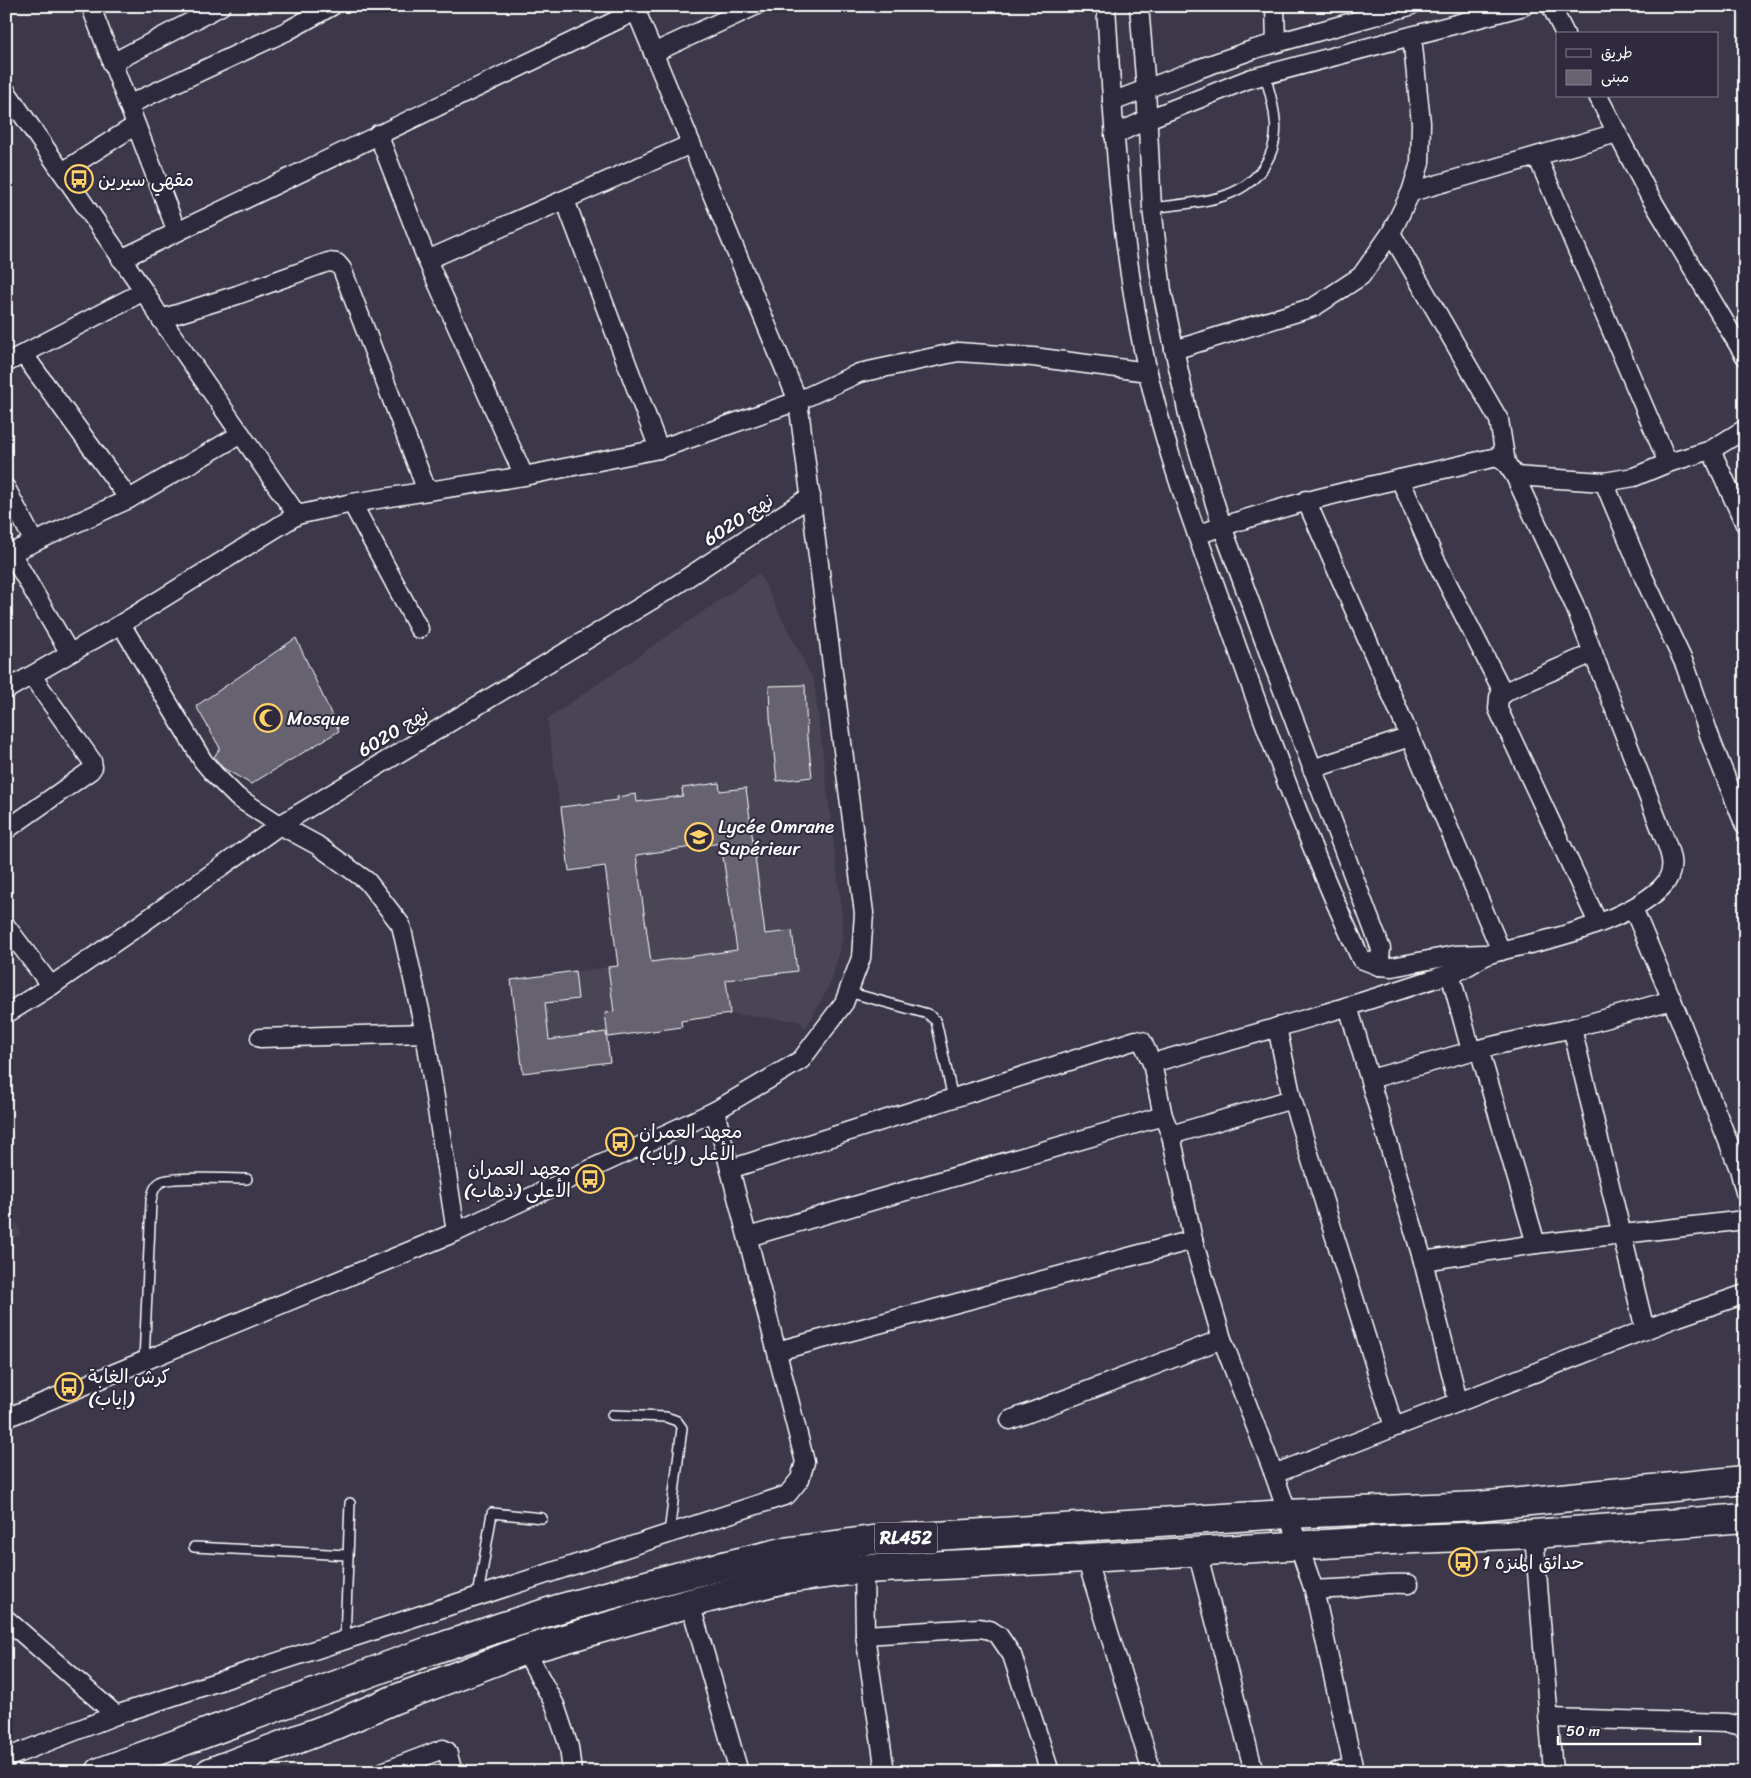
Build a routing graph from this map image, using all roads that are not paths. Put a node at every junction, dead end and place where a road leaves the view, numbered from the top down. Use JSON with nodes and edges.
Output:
{"nodes":[{"id":1,"x":221,"y":6,"type":"edge"},
{"id":2,"x":332,"y":6,"type":"edge"},
{"id":3,"x":755,"y":6,"type":"edge"},
{"id":4,"x":1106,"y":6,"type":"edge"},
{"id":5,"x":1139,"y":6,"type":"edge"},
{"id":6,"x":1275,"y":6,"type":"edge"},
{"id":7,"x":1410,"y":6,"type":"edge"},
{"id":8,"x":1524,"y":6,"type":"edge"},
{"id":9,"x":1551,"y":6,"type":"edge"},
{"id":10,"x":91,"y":7,"type":"edge"},
{"id":11,"x":635,"y":8,"type":"edge"},
{"id":12,"x":1564,"y":32,"type":"edge"},
{"id":13,"x":1412,"y":36,"type":"junction"},
{"id":14,"x":1276,"y":43,"type":"junction"},
{"id":15,"x":653,"y":52,"type":"junction"},
{"id":16,"x":112,"y":63,"type":"junction"},
{"id":17,"x":1265,"y":75,"type":"junction"},
{"id":18,"x":1146,"y":89,"type":"junction"},
{"id":19,"x":6,"y":91,"type":"edge"},
{"id":20,"x":1599,"y":98,"type":"edge"},
{"id":21,"x":1112,"y":102,"type":"junction"},
{"id":22,"x":128,"y":105,"type":"junction"},
{"id":23,"x":1148,"y":119,"type":"junction"},
{"id":24,"x":136,"y":126,"type":"junction"},
{"id":25,"x":1617,"y":133,"type":"junction"},
{"id":26,"x":378,"y":134,"type":"junction"},
{"id":27,"x":1114,"y":135,"type":"junction"},
{"id":28,"x":692,"y":144,"type":"junction"},
{"id":29,"x":1537,"y":156,"type":"junction"},
{"id":30,"x":62,"y":172,"type":"junction"},
{"id":31,"x":1411,"y":192,"type":"junction"},
{"id":32,"x":565,"y":200,"type":"junction"},
{"id":33,"x":1152,"y":208,"type":"junction"},
{"id":34,"x":177,"y":232,"type":"junction"},
{"id":35,"x":1391,"y":233,"type":"junction"},
{"id":36,"x":121,"y":259,"type":"junction"},
{"id":37,"x":427,"y":260,"type":"junction"},
{"id":38,"x":144,"y":291,"type":"junction"},
{"id":39,"x":161,"y":319,"type":"junction"},
{"id":40,"x":1174,"y":350,"type":"junction"},
{"id":41,"x":24,"y":355,"type":"junction"},
{"id":42,"x":1745,"y":356,"type":"edge"},
{"id":43,"x":6,"y":363,"type":"edge"},
{"id":44,"x":1148,"y":372,"type":"junction"},
{"id":45,"x":798,"y":401,"type":"junction"},
{"id":46,"x":1745,"y":429,"type":"edge"},
{"id":47,"x":241,"y":434,"type":"junction"},
{"id":48,"x":659,"y":449,"type":"junction"},
{"id":49,"x":1711,"y":450,"type":"junction"},
{"id":50,"x":1668,"y":463,"type":"junction"},
{"id":51,"x":1511,"y":470,"type":"junction"},
{"id":52,"x":524,"y":476,"type":"junction"},
{"id":53,"x":1400,"y":480,"type":"junction"},
{"id":54,"x":1604,"y":482,"type":"junction"},
{"id":55,"x":6,"y":488,"type":"edge"},
{"id":56,"x":427,"y":491,"type":"junction"},
{"id":57,"x":811,"y":496,"type":"junction"},
{"id":58,"x":130,"y":500,"type":"junction"},
{"id":59,"x":1306,"y":500,"type":"junction"},
{"id":60,"x":352,"y":503,"type":"junction"},
{"id":61,"x":297,"y":515,"type":"junction"},
{"id":62,"x":1745,"y":524,"type":"edge"},
{"id":63,"x":1222,"y":526,"type":"junction"},
{"id":64,"x":1197,"y":535,"type":"junction"},
{"id":65,"x":34,"y":542,"type":"junction"},
{"id":66,"x":9,"y":554,"type":"edge"},
{"id":67,"x":121,"y":624,"type":"junction"},
{"id":68,"x":419,"y":629,"type":"dead end"},
{"id":69,"x":69,"y":652,"type":"junction"},
{"id":70,"x":1594,"y":653,"type":"junction"},
{"id":71,"x":32,"y":676,"type":"junction"},
{"id":72,"x":6,"y":690,"type":"edge"},
{"id":73,"x":1504,"y":694,"type":"junction"},
{"id":74,"x":1410,"y":737,"type":"junction"},
{"id":75,"x":1312,"y":769,"type":"junction"},
{"id":76,"x":280,"y":825,"type":"junction"},
{"id":77,"x":1745,"y":826,"type":"edge"},
{"id":78,"x":6,"y":830,"type":"edge"},
{"id":79,"x":1634,"y":908,"type":"junction"},
{"id":80,"x":1598,"y":923,"type":"junction"},
{"id":81,"x":6,"y":926,"type":"edge"},
{"id":82,"x":1496,"y":953,"type":"junction"},
{"id":83,"x":1379,"y":966,"type":"junction"},
{"id":84,"x":1450,"y":973,"type":"junction"},
{"id":85,"x":51,"y":986,"type":"junction"},
{"id":86,"x":848,"y":992,"type":"junction"},
{"id":87,"x":1672,"y":1000,"type":"junction"},
{"id":88,"x":1348,"y":1006,"type":"junction"},
{"id":89,"x":6,"y":1014,"type":"edge"},
{"id":90,"x":1278,"y":1027,"type":"junction"},
{"id":91,"x":1572,"y":1028,"type":"junction"},
{"id":92,"x":425,"y":1033,"type":"junction"},
{"id":93,"x":260,"y":1038,"type":"dead end"},
{"id":94,"x":1475,"y":1050,"type":"junction"},
{"id":95,"x":1152,"y":1063,"type":"junction"},
{"id":96,"x":1370,"y":1079,"type":"junction"},
{"id":97,"x":953,"y":1098,"type":"junction"},
{"id":98,"x":1292,"y":1099,"type":"junction"},
{"id":99,"x":716,"y":1111,"type":"junction"},
{"id":100,"x":1163,"y":1116,"type":"junction"},
{"id":101,"x":1171,"y":1135,"type":"junction"},
{"id":102,"x":730,"y":1169,"type":"junction"},
{"id":103,"x":247,"y":1179,"type":"dead end"},
{"id":104,"x":1745,"y":1192,"type":"edge"},
{"id":105,"x":1745,"y":1220,"type":"edge"},
{"id":106,"x":456,"y":1232,"type":"junction"},
{"id":107,"x":1622,"y":1234,"type":"junction"},
{"id":108,"x":748,"y":1237,"type":"junction"},
{"id":109,"x":1193,"y":1240,"type":"junction"},
{"id":110,"x":1536,"y":1244,"type":"junction"},
{"id":111,"x":1423,"y":1261,"type":"junction"},
{"id":112,"x":1745,"y":1294,"type":"edge"},
{"id":113,"x":1645,"y":1330,"type":"junction"},
{"id":114,"x":1222,"y":1339,"type":"junction"},
{"id":115,"x":776,"y":1351,"type":"junction"},
{"id":116,"x":144,"y":1361,"type":"junction"},
{"id":117,"x":1458,"y":1401,"type":"junction"},
{"id":118,"x":612,"y":1415,"type":"dead end"},
{"id":119,"x":6,"y":1418,"type":"edge"},
{"id":120,"x":1010,"y":1420,"type":"dead end"},
{"id":121,"x":1394,"y":1428,"type":"junction"},
{"id":122,"x":1274,"y":1474,"type":"junction"},
{"id":123,"x":1745,"y":1480,"type":"edge"},
{"id":124,"x":350,"y":1503,"type":"dead end"},
{"id":125,"x":1287,"y":1514,"type":"junction"},
{"id":126,"x":542,"y":1518,"type":"dead end"},
{"id":127,"x":1745,"y":1518,"type":"edge"},
{"id":128,"x":669,"y":1534,"type":"junction"},
{"id":129,"x":1534,"y":1534,"type":"junction"},
{"id":130,"x":1298,"y":1545,"type":"junction"},
{"id":131,"x":194,"y":1547,"type":"dead end"},
{"id":132,"x":1198,"y":1551,"type":"junction"},
{"id":133,"x":348,"y":1555,"type":"junction"},
{"id":134,"x":1086,"y":1558,"type":"junction"},
{"id":135,"x":864,"y":1569,"type":"junction"},
{"id":136,"x":1410,"y":1584,"type":"dead end"},
{"id":137,"x":1314,"y":1590,"type":"junction"},
{"id":138,"x":478,"y":1596,"type":"junction"},
{"id":139,"x":690,"y":1603,"type":"junction"},
{"id":140,"x":6,"y":1619,"type":"edge"},
{"id":141,"x":865,"y":1635,"type":"junction"},
{"id":142,"x":345,"y":1640,"type":"junction"},
{"id":143,"x":526,"y":1650,"type":"junction"},
{"id":144,"x":116,"y":1715,"type":"junction"},
{"id":145,"x":1548,"y":1718,"type":"junction"},
{"id":146,"x":1745,"y":1729,"type":"edge"},
{"id":147,"x":6,"y":1758,"type":"edge"},
{"id":148,"x":100,"y":1772,"type":"edge"},
{"id":149,"x":210,"y":1772,"type":"edge"},
{"id":150,"x":382,"y":1772,"type":"edge"},
{"id":151,"x":453,"y":1772,"type":"edge"},
{"id":152,"x":572,"y":1772,"type":"edge"},
{"id":153,"x":739,"y":1772,"type":"edge"},
{"id":154,"x":885,"y":1772,"type":"edge"},
{"id":155,"x":1050,"y":1772,"type":"edge"},
{"id":156,"x":1152,"y":1772,"type":"edge"},
{"id":157,"x":1254,"y":1772,"type":"edge"},
{"id":158,"x":1336,"y":1772,"type":"edge"},
{"id":159,"x":1553,"y":1772,"type":"edge"}],
"edges":[{"from":1,"to":16,"type":"street"},
{"from":2,"to":22,"type":"street"},
{"from":3,"to":15,"type":"street"},
{"from":4,"to":21,"type":"street"},
{"from":5,"to":18,"type":"street"},
{"from":6,"to":14,"type":"street"},
{"from":7,"to":14,"type":"street"},
{"from":8,"to":13,"type":"street"},
{"from":9,"to":12,"type":"street"},
{"from":10,"to":16,"type":"street"},
{"from":11,"to":15,"type":"street"},
{"from":11,"to":26,"type":"street"},
{"from":13,"to":17,"type":"street"},
{"from":13,"to":31,"type":"street"},
{"from":14,"to":18,"type":"street"},
{"from":15,"to":28,"type":"street"},
{"from":16,"to":22,"type":"street"},
{"from":17,"to":23,"type":"street"},
{"from":17,"to":33,"type":"lane"},
{"from":18,"to":21,"type":"street"},
{"from":18,"to":23,"type":"street"},
{"from":19,"to":30,"type":"street"},
{"from":20,"to":25,"type":"street"},
{"from":21,"to":27,"type":"street"},
{"from":22,"to":24,"type":"street"},
{"from":23,"to":27,"type":"street"},
{"from":23,"to":33,"type":"street"},
{"from":24,"to":30,"type":"street"},
{"from":24,"to":34,"type":"street"},
{"from":25,"to":29,"type":"street"},
{"from":25,"to":42,"type":"street"},
{"from":26,"to":34,"type":"street"},
{"from":26,"to":37,"type":"street"},
{"from":27,"to":44,"type":"street"},
{"from":28,"to":32,"type":"street"},
{"from":28,"to":45,"type":"street"},
{"from":29,"to":31,"type":"street"},
{"from":29,"to":50,"type":"street"},
{"from":30,"to":36,"type":"street"},
{"from":31,"to":35,"type":"street"},
{"from":32,"to":37,"type":"street"},
{"from":32,"to":48,"type":"street"},
{"from":33,"to":40,"type":"street"},
{"from":34,"to":36,"type":"street"},
{"from":35,"to":40,"type":"street"},
{"from":35,"to":51,"type":"street"},
{"from":36,"to":38,"type":"street"},
{"from":37,"to":52,"type":"street"},
{"from":38,"to":39,"type":"street"},
{"from":38,"to":41,"type":"street"},
{"from":39,"to":47,"type":"street"},
{"from":39,"to":56,"type":"street"},
{"from":40,"to":63,"type":"street"},
{"from":41,"to":43,"type":"street"},
{"from":41,"to":58,"type":"street"},
{"from":44,"to":45,"type":"street"},
{"from":44,"to":64,"type":"street"},
{"from":45,"to":48,"type":"street"},
{"from":45,"to":57,"type":"street"},
{"from":46,"to":49,"type":"street"},
{"from":47,"to":58,"type":"street"},
{"from":47,"to":61,"type":"street"},
{"from":48,"to":52,"type":"street"},
{"from":49,"to":50,"type":"street"},
{"from":49,"to":62,"type":"street"},
{"from":50,"to":54,"type":"street"},
{"from":51,"to":53,"type":"street"},
{"from":51,"to":54,"type":"street"},
{"from":51,"to":70,"type":"street"},
{"from":52,"to":56,"type":"street"},
{"from":53,"to":59,"type":"street"},
{"from":53,"to":73,"type":"street"},
{"from":54,"to":77,"type":"street"},
{"from":55,"to":65,"type":"street"},
{"from":56,"to":60,"type":"street"},
{"from":57,"to":76,"type":"street","name":"نهج 6020"},
{"from":57,"to":86,"type":"street"},
{"from":58,"to":65,"type":"street"},
{"from":59,"to":63,"type":"street"},
{"from":59,"to":74,"type":"street"},
{"from":60,"to":61,"type":"street"},
{"from":60,"to":68,"type":"street"},
{"from":61,"to":67,"type":"street"},
{"from":63,"to":64,"type":"street"},
{"from":63,"to":75,"type":"street"},
{"from":64,"to":83,"type":"street"},
{"from":65,"to":66,"type":"street"},
{"from":66,"to":69,"type":"street"},
{"from":67,"to":69,"type":"street"},
{"from":67,"to":76,"type":"street"},
{"from":69,"to":71,"type":"street"},
{"from":70,"to":73,"type":"street"},
{"from":70,"to":79,"type":"street"},
{"from":71,"to":72,"type":"street"},
{"from":71,"to":78,"type":"street"},
{"from":73,"to":80,"type":"street"},
{"from":74,"to":75,"type":"street"},
{"from":74,"to":82,"type":"street"},
{"from":75,"to":83,"type":"street"},
{"from":76,"to":85,"type":"street","name":"نهج 6020"},
{"from":76,"to":92,"type":"street"},
{"from":79,"to":80,"type":"street"},
{"from":79,"to":87,"type":"street"},
{"from":80,"to":82,"type":"street"},
{"from":81,"to":85,"type":"street"},
{"from":82,"to":83,"type":"street"},
{"from":82,"to":84,"type":"street"},
{"from":84,"to":88,"type":"street"},
{"from":84,"to":94,"type":"street"},
{"from":85,"to":89,"type":"street","name":"نهج 6020"},
{"from":86,"to":97,"type":"lane"},
{"from":86,"to":99,"type":"street"},
{"from":87,"to":91,"type":"street"},
{"from":87,"to":104,"type":"street"},
{"from":88,"to":90,"type":"street"},
{"from":88,"to":96,"type":"street"},
{"from":90,"to":95,"type":"street"},
{"from":90,"to":98,"type":"street"},
{"from":91,"to":94,"type":"street"},
{"from":91,"to":107,"type":"street"},
{"from":92,"to":93,"type":"street"},
{"from":92,"to":106,"type":"street"},
{"from":94,"to":96,"type":"street"},
{"from":94,"to":110,"type":"street"},
{"from":95,"to":97,"type":"street"},
{"from":95,"to":100,"type":"street"},
{"from":96,"to":111,"type":"street"},
{"from":97,"to":102,"type":"street"},
{"from":98,"to":101,"type":"street"},
{"from":98,"to":121,"type":"street"},
{"from":99,"to":102,"type":"street"},
{"from":99,"to":106,"type":"street"},
{"from":100,"to":101,"type":"street"},
{"from":100,"to":108,"type":"street"},
{"from":101,"to":109,"type":"street"},
{"from":102,"to":108,"type":"street"},
{"from":103,"to":116,"type":"lane"},
{"from":105,"to":107,"type":"street"},
{"from":106,"to":116,"type":"street"},
{"from":107,"to":110,"type":"street"},
{"from":107,"to":113,"type":"street"},
{"from":108,"to":115,"type":"street"},
{"from":109,"to":114,"type":"street"},
{"from":109,"to":115,"type":"street"},
{"from":110,"to":111,"type":"street"},
{"from":111,"to":117,"type":"street"},
{"from":112,"to":113,"type":"street"},
{"from":113,"to":117,"type":"street"},
{"from":114,"to":120,"type":"street"},
{"from":114,"to":122,"type":"street"},
{"from":115,"to":128,"type":"street"},
{"from":116,"to":119,"type":"street"},
{"from":117,"to":121,"type":"street"},
{"from":118,"to":128,"type":"lane"},
{"from":121,"to":122,"type":"street"},
{"from":122,"to":125,"type":"street"},
{"from":123,"to":125,"type":"highway","number":"RL452"},
{"from":124,"to":133,"type":"lane"},
{"from":125,"to":130,"type":"street"},
{"from":125,"to":148,"type":"highway","number":"RL452"},
{"from":126,"to":138,"type":"lane"},
{"from":127,"to":129,"type":"highway","number":"RL452"},
{"from":128,"to":138,"type":"street"},
{"from":129,"to":130,"type":"highway","number":"RL452"},
{"from":129,"to":145,"type":"street"},
{"from":130,"to":132,"type":"highway","number":"RL452"},
{"from":130,"to":137,"type":"street"},
{"from":131,"to":133,"type":"lane"},
{"from":132,"to":134,"type":"highway","number":"RL452"},
{"from":132,"to":157,"type":"street"},
{"from":133,"to":142,"type":"lane"},
{"from":134,"to":135,"type":"highway","number":"RL452"},
{"from":134,"to":156,"type":"street"},
{"from":135,"to":139,"type":"highway","number":"RL452"},
{"from":135,"to":141,"type":"street"},
{"from":136,"to":137,"type":"street"},
{"from":137,"to":158,"type":"street"},
{"from":138,"to":142,"type":"street"},
{"from":139,"to":143,"type":"highway","number":"RL452"},
{"from":139,"to":153,"type":"street"},
{"from":140,"to":144,"type":"street"},
{"from":141,"to":154,"type":"street"},
{"from":141,"to":155,"type":"street"},
{"from":142,"to":144,"type":"street"},
{"from":143,"to":149,"type":"highway","number":"RL452"},
{"from":143,"to":152,"type":"street"},
{"from":144,"to":147,"type":"street"},
{"from":145,"to":146,"type":"street"},
{"from":145,"to":159,"type":"street"},
{"from":150,"to":151,"type":"street"}]}
